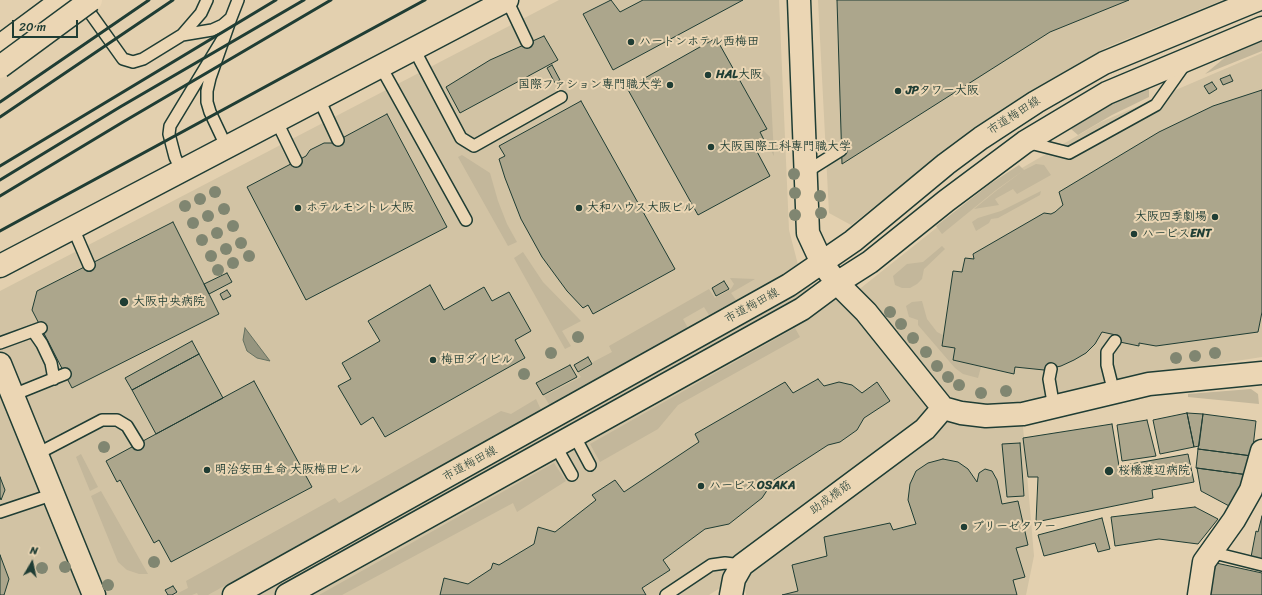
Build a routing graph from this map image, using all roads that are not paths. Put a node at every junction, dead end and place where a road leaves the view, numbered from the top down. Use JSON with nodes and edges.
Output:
{"nodes":[{"id":1,"x":62,"y":0,"type":"edge"},
{"id":2,"x":81,"y":0,"type":"edge"},
{"id":3,"x":91,"y":0,"type":"edge"},
{"id":4,"x":207,"y":0,"type":"edge"},
{"id":5,"x":238,"y":0,"type":"edge"},
{"id":6,"x":507,"y":0,"type":"edge"},
{"id":7,"x":799,"y":0,"type":"edge"},
{"id":8,"x":1257,"y":0,"type":"edge"},
{"id":9,"x":231,"y":18,"type":"junction"},
{"id":10,"x":1262,"y":28,"type":"edge"},
{"id":11,"x":182,"y":35,"type":"junction"},
{"id":12,"x":225,"y":35,"type":"junction"},
{"id":13,"x":527,"y":42,"type":"dead end"},
{"id":14,"x":0,"y":46,"type":"edge"},
{"id":15,"x":414,"y":49,"type":"junction"},
{"id":16,"x":1190,"y":58,"type":"junction"},
{"id":17,"x":0,"y":67,"type":"edge"},
{"id":18,"x":381,"y":67,"type":"junction"},
{"id":19,"x":561,"y":97,"type":"dead end"},
{"id":20,"x":319,"y":99,"type":"junction"},
{"id":21,"x":277,"y":122,"type":"junction"},
{"id":22,"x":338,"y":140,"type":"dead end"},
{"id":23,"x":1025,"y":142,"type":"junction"},
{"id":24,"x":227,"y":148,"type":"junction"},
{"id":25,"x":841,"y":150,"type":"dead end"},
{"id":26,"x":296,"y":161,"type":"dead end"},
{"id":27,"x":182,"y":172,"type":"junction"},
{"id":28,"x":806,"y":172,"type":"junction"},
{"id":29,"x":466,"y":220,"type":"dead end"},
{"id":30,"x":72,"y":228,"type":"junction"},
{"id":31,"x":822,"y":263,"type":"junction"},
{"id":32,"x":89,"y":265,"type":"dead end"},
{"id":33,"x":0,"y":266,"type":"edge"},
{"id":34,"x":837,"y":283,"type":"junction"},
{"id":35,"x":1116,"y":341,"type":"dead end"},
{"id":36,"x":0,"y":343,"type":"edge"},
{"id":37,"x":0,"y":364,"type":"edge"},
{"id":38,"x":1051,"y":369,"type":"dead end"},
{"id":39,"x":1262,"y":373,"type":"edge"},
{"id":40,"x":7,"y":390,"type":"edge"},
{"id":41,"x":1114,"y":393,"type":"junction"},
{"id":42,"x":943,"y":408,"type":"junction"},
{"id":43,"x":1054,"y":408,"type":"junction"},
{"id":44,"x":574,"y":435,"type":"junction"},
{"id":45,"x":138,"y":444,"type":"dead end"},
{"id":46,"x":555,"y":446,"type":"junction"},
{"id":47,"x":1262,"y":450,"type":"edge"},
{"id":48,"x":37,"y":454,"type":"junction"},
{"id":49,"x":590,"y":465,"type":"dead end"},
{"id":50,"x":572,"y":475,"type":"dead end"},
{"id":51,"x":54,"y":494,"type":"junction"},
{"id":52,"x":0,"y":512,"type":"edge"},
{"id":53,"x":1210,"y":552,"type":"junction"},
{"id":54,"x":1262,"y":564,"type":"edge"},
{"id":55,"x":742,"y":566,"type":"junction"},
{"id":56,"x":94,"y":595,"type":"edge"},
{"id":57,"x":234,"y":595,"type":"edge"},
{"id":58,"x":287,"y":595,"type":"edge"},
{"id":59,"x":666,"y":595,"type":"edge"},
{"id":60,"x":731,"y":595,"type":"edge"},
{"id":61,"x":1199,"y":595,"type":"edge"}],
"edges":[{"from":1,"to":14,"type":"main road"},
{"from":2,"to":11,"type":"lane"},
{"from":3,"to":17,"type":"main road","bridge":true},
{"from":4,"to":11,"type":"lane"},
{"from":5,"to":9,"type":"lane"},
{"from":6,"to":13,"type":"lane"},
{"from":6,"to":15,"type":"main road"},
{"from":7,"to":28,"type":"main road"},
{"from":8,"to":31,"type":"main road","name":"市道梅田線"},
{"from":9,"to":11,"type":"lane"},
{"from":9,"to":12,"type":"lane"},
{"from":10,"to":16,"type":"main road"},
{"from":12,"to":24,"type":"lane"},
{"from":12,"to":27,"type":"lane"},
{"from":15,"to":18,"type":"main road"},
{"from":15,"to":19,"type":"lane"},
{"from":16,"to":23,"type":"main road"},
{"from":16,"to":23,"type":"lane"},
{"from":18,"to":20,"type":"main road"},
{"from":18,"to":29,"type":"lane"},
{"from":20,"to":21,"type":"main road"},
{"from":20,"to":22,"type":"lane"},
{"from":21,"to":24,"type":"main road"},
{"from":21,"to":26,"type":"lane"},
{"from":23,"to":34,"type":"main road"},
{"from":24,"to":27,"type":"main road"},
{"from":25,"to":28,"type":"lane"},
{"from":27,"to":30,"type":"main road"},
{"from":28,"to":31,"type":"main road"},
{"from":30,"to":32,"type":"lane"},
{"from":30,"to":33,"type":"main road"},
{"from":31,"to":34,"type":"main road"},
{"from":31,"to":57,"type":"main road","name":"市道梅田線"},
{"from":34,"to":42,"type":"main road"},
{"from":34,"to":44,"type":"main road"},
{"from":35,"to":41,"type":"lane"},
{"from":36,"to":40,"type":"lane"},
{"from":37,"to":40,"type":"main road"},
{"from":38,"to":43,"type":"lane"},
{"from":39,"to":41,"type":"main road"},
{"from":40,"to":48,"type":"main road"},
{"from":41,"to":43,"type":"main road"},
{"from":42,"to":43,"type":"main road"},
{"from":42,"to":55,"type":"main road","name":"助成橋筋"},
{"from":44,"to":46,"type":"main road"},
{"from":44,"to":49,"type":"lane"},
{"from":45,"to":48,"type":"lane"},
{"from":46,"to":50,"type":"lane"},
{"from":46,"to":58,"type":"main road"},
{"from":47,"to":53,"type":"main road"},
{"from":48,"to":51,"type":"main road"},
{"from":51,"to":52,"type":"lane"},
{"from":51,"to":56,"type":"main road"},
{"from":53,"to":54,"type":"lane"},
{"from":53,"to":61,"type":"main road"},
{"from":55,"to":59,"type":"lane"},
{"from":55,"to":60,"type":"main road","name":"助成橋筋"}]}
